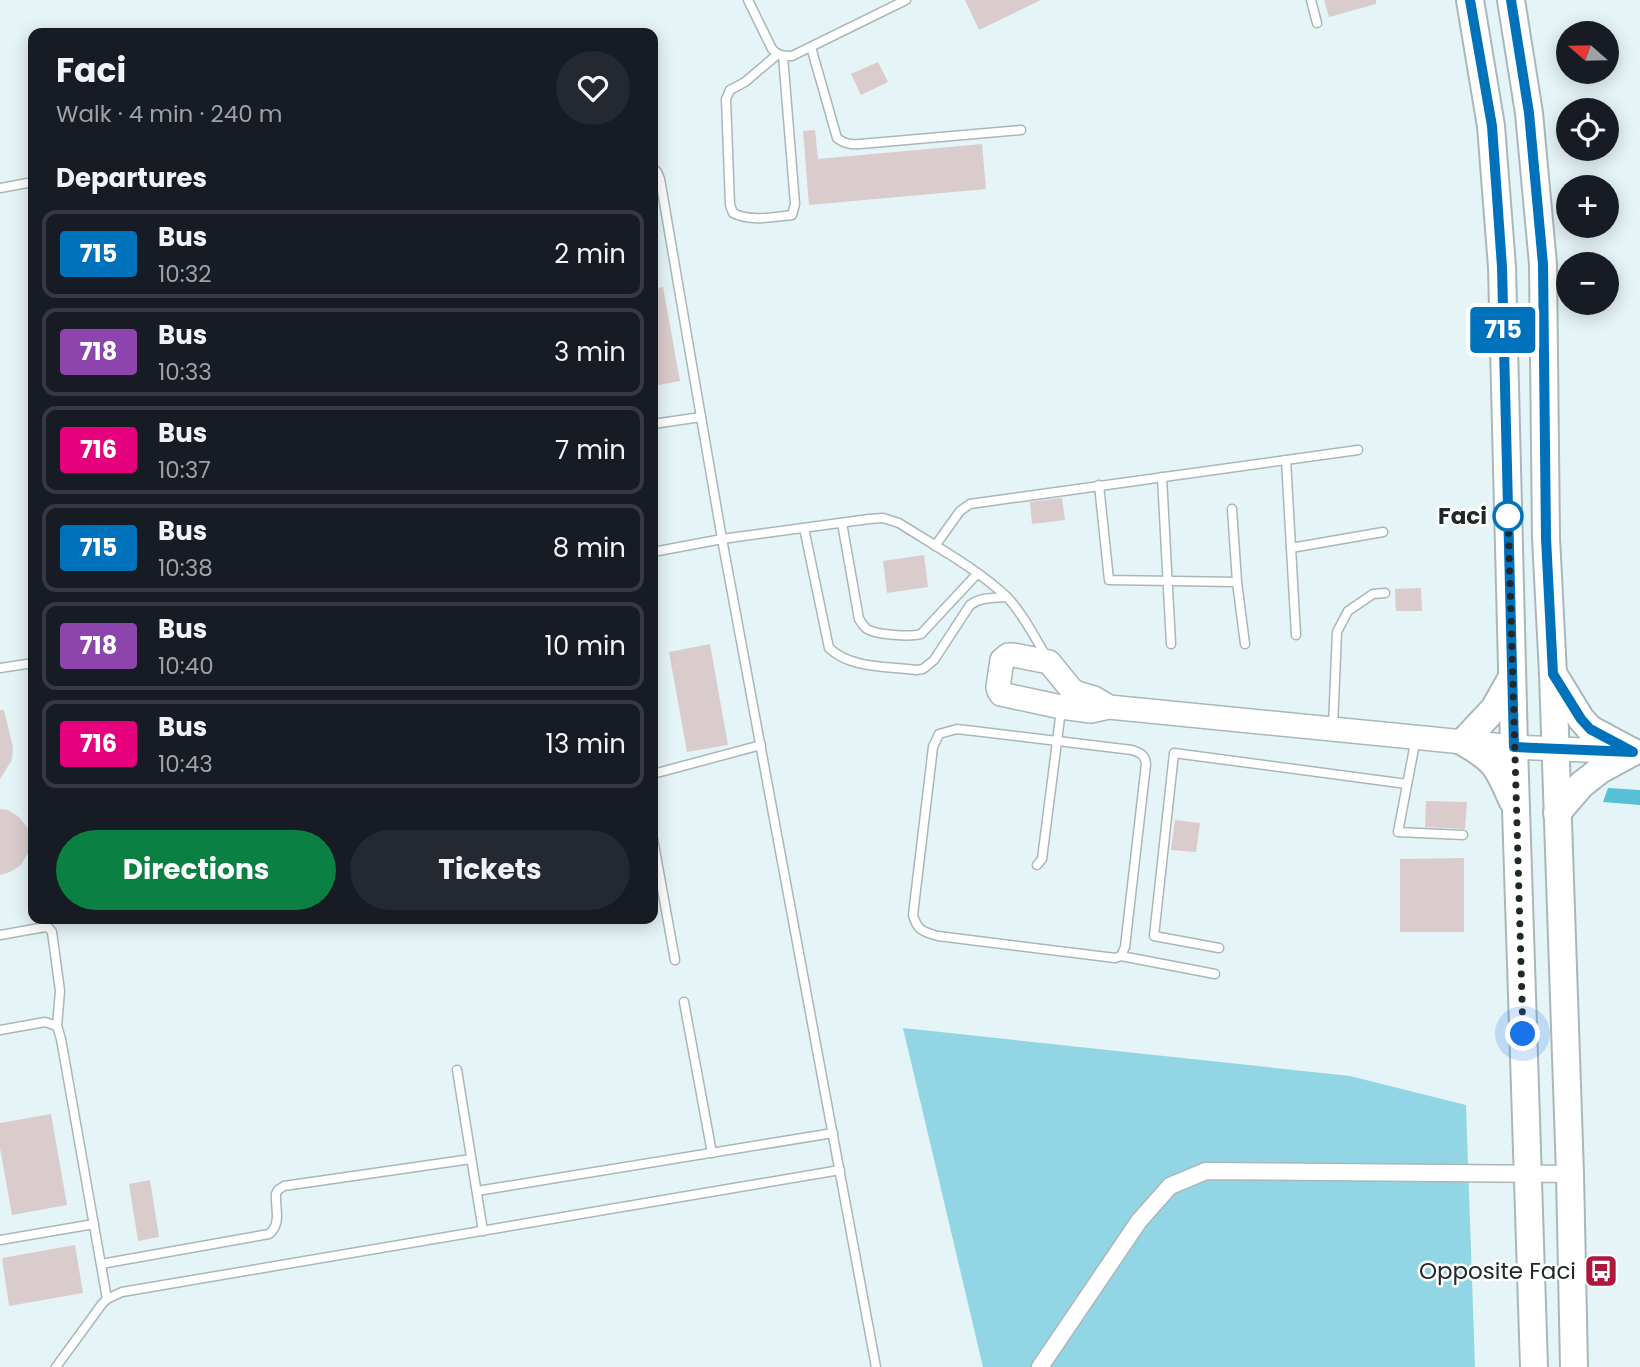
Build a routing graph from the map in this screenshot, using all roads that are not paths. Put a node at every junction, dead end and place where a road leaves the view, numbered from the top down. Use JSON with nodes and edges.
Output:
{"nodes":[{"id":1,"x":748,"y":0,"type":"edge"},
{"id":2,"x":906,"y":0,"type":"edge"},
{"id":3,"x":1311,"y":0,"type":"edge"},
{"id":4,"x":1470,"y":0,"type":"edge"},
{"id":5,"x":1511,"y":0,"type":"edge"},
{"id":6,"x":1317,"y":23,"type":"dead end"},
{"id":7,"x":811,"y":47,"type":"junction"},
{"id":8,"x":780,"y":55,"type":"junction"},
{"id":9,"x":1021,"y":130,"type":"dead end"},
{"id":10,"x":658,"y":174,"type":"edge"},
{"id":11,"x":28,"y":184,"type":"edge"},
{"id":12,"x":0,"y":188,"type":"edge"},
{"id":13,"x":701,"y":417,"type":"junction"},
{"id":14,"x":658,"y":424,"type":"edge"},
{"id":15,"x":1358,"y":450,"type":"dead end"},
{"id":16,"x":1286,"y":460,"type":"junction"},
{"id":17,"x":1162,"y":477,"type":"junction"},
{"id":18,"x":1099,"y":485,"type":"junction"},
{"id":19,"x":1232,"y":509,"type":"dead end"},
{"id":20,"x":842,"y":523,"type":"junction"},
{"id":21,"x":804,"y":528,"type":"junction"},
{"id":22,"x":1383,"y":532,"type":"dead end"},
{"id":23,"x":722,"y":539,"type":"junction"},
{"id":24,"x":935,"y":546,"type":"junction"},
{"id":25,"x":1291,"y":548,"type":"junction"},
{"id":26,"x":658,"y":551,"type":"edge"},
{"id":27,"x":977,"y":574,"type":"junction"},
{"id":28,"x":1168,"y":580,"type":"junction"},
{"id":29,"x":1237,"y":582,"type":"junction"},
{"id":30,"x":1384,"y":593,"type":"dead end"},
{"id":31,"x":1006,"y":597,"type":"junction"},
{"id":32,"x":1296,"y":635,"type":"dead end"},
{"id":33,"x":1171,"y":644,"type":"dead end"},
{"id":34,"x":1245,"y":644,"type":"dead end"},
{"id":35,"x":1049,"y":662,"type":"junction"},
{"id":36,"x":28,"y":664,"type":"edge"},
{"id":37,"x":0,"y":668,"type":"edge"},
{"id":38,"x":1553,"y":674,"type":"junction"},
{"id":39,"x":1512,"y":675,"type":"junction"},
{"id":40,"x":1061,"y":707,"type":"junction"},
{"id":41,"x":1109,"y":708,"type":"junction"},
{"id":42,"x":1333,"y":729,"type":"junction"},
{"id":43,"x":1416,"y":737,"type":"junction"},
{"id":44,"x":1057,"y":741,"type":"junction"},
{"id":45,"x":1463,"y":742,"type":"junction"},
{"id":46,"x":761,"y":745,"type":"junction"},
{"id":47,"x":1514,"y":747,"type":"junction"},
{"id":48,"x":1555,"y":748,"type":"junction"},
{"id":49,"x":1637,"y":752,"type":"edge"},
{"id":50,"x":658,"y":773,"type":"edge"},
{"id":51,"x":1407,"y":784,"type":"junction"},
{"id":52,"x":1516,"y":809,"type":"junction"},
{"id":53,"x":1557,"y":813,"type":"junction"},
{"id":54,"x":1463,"y":835,"type":"dead end"},
{"id":55,"x":1037,"y":865,"type":"dead end"},
{"id":56,"x":658,"y":866,"type":"edge"},
{"id":57,"x":0,"y":935,"type":"edge"},
{"id":58,"x":1219,"y":948,"type":"dead end"},
{"id":59,"x":1121,"y":956,"type":"junction"},
{"id":60,"x":675,"y":960,"type":"dead end"},
{"id":61,"x":1215,"y":974,"type":"dead end"},
{"id":62,"x":684,"y":1002,"type":"dead end"},
{"id":63,"x":57,"y":1026,"type":"junction"},
{"id":64,"x":0,"y":1030,"type":"edge"},
{"id":65,"x":457,"y":1070,"type":"dead end"},
{"id":66,"x":833,"y":1133,"type":"junction"},
{"id":67,"x":712,"y":1153,"type":"junction"},
{"id":68,"x":471,"y":1159,"type":"junction"},
{"id":69,"x":840,"y":1170,"type":"junction"},
{"id":70,"x":1527,"y":1174,"type":"junction"},
{"id":71,"x":1570,"y":1174,"type":"junction"},
{"id":72,"x":477,"y":1191,"type":"junction"},
{"id":73,"x":94,"y":1224,"type":"junction"},
{"id":74,"x":483,"y":1231,"type":"junction"},
{"id":75,"x":0,"y":1240,"type":"edge"},
{"id":76,"x":101,"y":1264,"type":"junction"},
{"id":77,"x":107,"y":1299,"type":"junction"},
{"id":78,"x":56,"y":1367,"type":"edge"},
{"id":79,"x":876,"y":1367,"type":"edge"},
{"id":80,"x":1040,"y":1367,"type":"edge"},
{"id":81,"x":1534,"y":1367,"type":"edge"},
{"id":82,"x":1574,"y":1367,"type":"edge"}],
"edges":[{"from":1,"to":8,"type":"lane"},
{"from":2,"to":7,"type":"lane"},
{"from":3,"to":6,"type":"lane"},
{"from":4,"to":39,"type":"main road"},
{"from":5,"to":38,"type":"main road"},
{"from":7,"to":8,"type":"lane"},
{"from":7,"to":9,"type":"lane"},
{"from":8,"to":8,"type":"lane"},
{"from":10,"to":13,"type":"lane"},
{"from":11,"to":12,"type":"lane"},
{"from":13,"to":14,"type":"lane"},
{"from":13,"to":23,"type":"lane"},
{"from":15,"to":16,"type":"lane"},
{"from":16,"to":17,"type":"lane"},
{"from":16,"to":25,"type":"lane"},
{"from":17,"to":18,"type":"lane"},
{"from":17,"to":28,"type":"lane"},
{"from":18,"to":24,"type":"lane"},
{"from":18,"to":28,"type":"lane"},
{"from":19,"to":29,"type":"lane"},
{"from":20,"to":21,"type":"lane"},
{"from":20,"to":24,"type":"lane"},
{"from":20,"to":27,"type":"lane"},
{"from":21,"to":23,"type":"lane"},
{"from":21,"to":31,"type":"lane"},
{"from":22,"to":25,"type":"lane"},
{"from":23,"to":26,"type":"lane"},
{"from":23,"to":46,"type":"lane"},
{"from":24,"to":27,"type":"lane"},
{"from":25,"to":32,"type":"lane"},
{"from":27,"to":31,"type":"lane"},
{"from":28,"to":29,"type":"lane"},
{"from":28,"to":33,"type":"lane"},
{"from":29,"to":34,"type":"lane"},
{"from":30,"to":42,"type":"lane"},
{"from":31,"to":35,"type":"lane"},
{"from":35,"to":40,"type":"street"},
{"from":35,"to":41,"type":"street"},
{"from":36,"to":37,"type":"lane"},
{"from":38,"to":48,"type":"main road"},
{"from":38,"to":49,"type":"main road"},
{"from":39,"to":45,"type":"main road"},
{"from":39,"to":47,"type":"main road"},
{"from":40,"to":41,"type":"street"},
{"from":40,"to":44,"type":"lane"},
{"from":41,"to":42,"type":"street"},
{"from":42,"to":43,"type":"street"},
{"from":43,"to":45,"type":"street"},
{"from":43,"to":51,"type":"lane"},
{"from":44,"to":55,"type":"lane"},
{"from":44,"to":59,"type":"lane"},
{"from":44,"to":59,"type":"lane"},
{"from":45,"to":47,"type":"street"},
{"from":45,"to":52,"type":"main road"},
{"from":46,"to":50,"type":"lane"},
{"from":46,"to":66,"type":"lane"},
{"from":47,"to":48,"type":"street"},
{"from":47,"to":52,"type":"main road"},
{"from":48,"to":49,"type":"street"},
{"from":48,"to":53,"type":"main road"},
{"from":49,"to":53,"type":"main road"},
{"from":51,"to":54,"type":"lane"},
{"from":51,"to":58,"type":"lane"},
{"from":52,"to":70,"type":"main road"},
{"from":53,"to":71,"type":"main road"},
{"from":56,"to":60,"type":"lane"},
{"from":57,"to":63,"type":"lane"},
{"from":59,"to":61,"type":"lane"},
{"from":62,"to":67,"type":"lane"},
{"from":63,"to":64,"type":"lane"},
{"from":63,"to":73,"type":"lane"},
{"from":65,"to":68,"type":"lane"},
{"from":66,"to":67,"type":"lane"},
{"from":66,"to":69,"type":"lane"},
{"from":67,"to":72,"type":"lane"},
{"from":68,"to":72,"type":"lane"},
{"from":68,"to":76,"type":"lane"},
{"from":69,"to":74,"type":"lane"},
{"from":69,"to":79,"type":"lane"},
{"from":70,"to":71,"type":"street"},
{"from":70,"to":80,"type":"street"},
{"from":70,"to":81,"type":"main road"},
{"from":71,"to":82,"type":"main road"},
{"from":72,"to":74,"type":"lane"},
{"from":73,"to":75,"type":"lane"},
{"from":73,"to":76,"type":"lane"},
{"from":74,"to":77,"type":"lane"},
{"from":76,"to":77,"type":"lane"},
{"from":77,"to":78,"type":"lane"}]}
